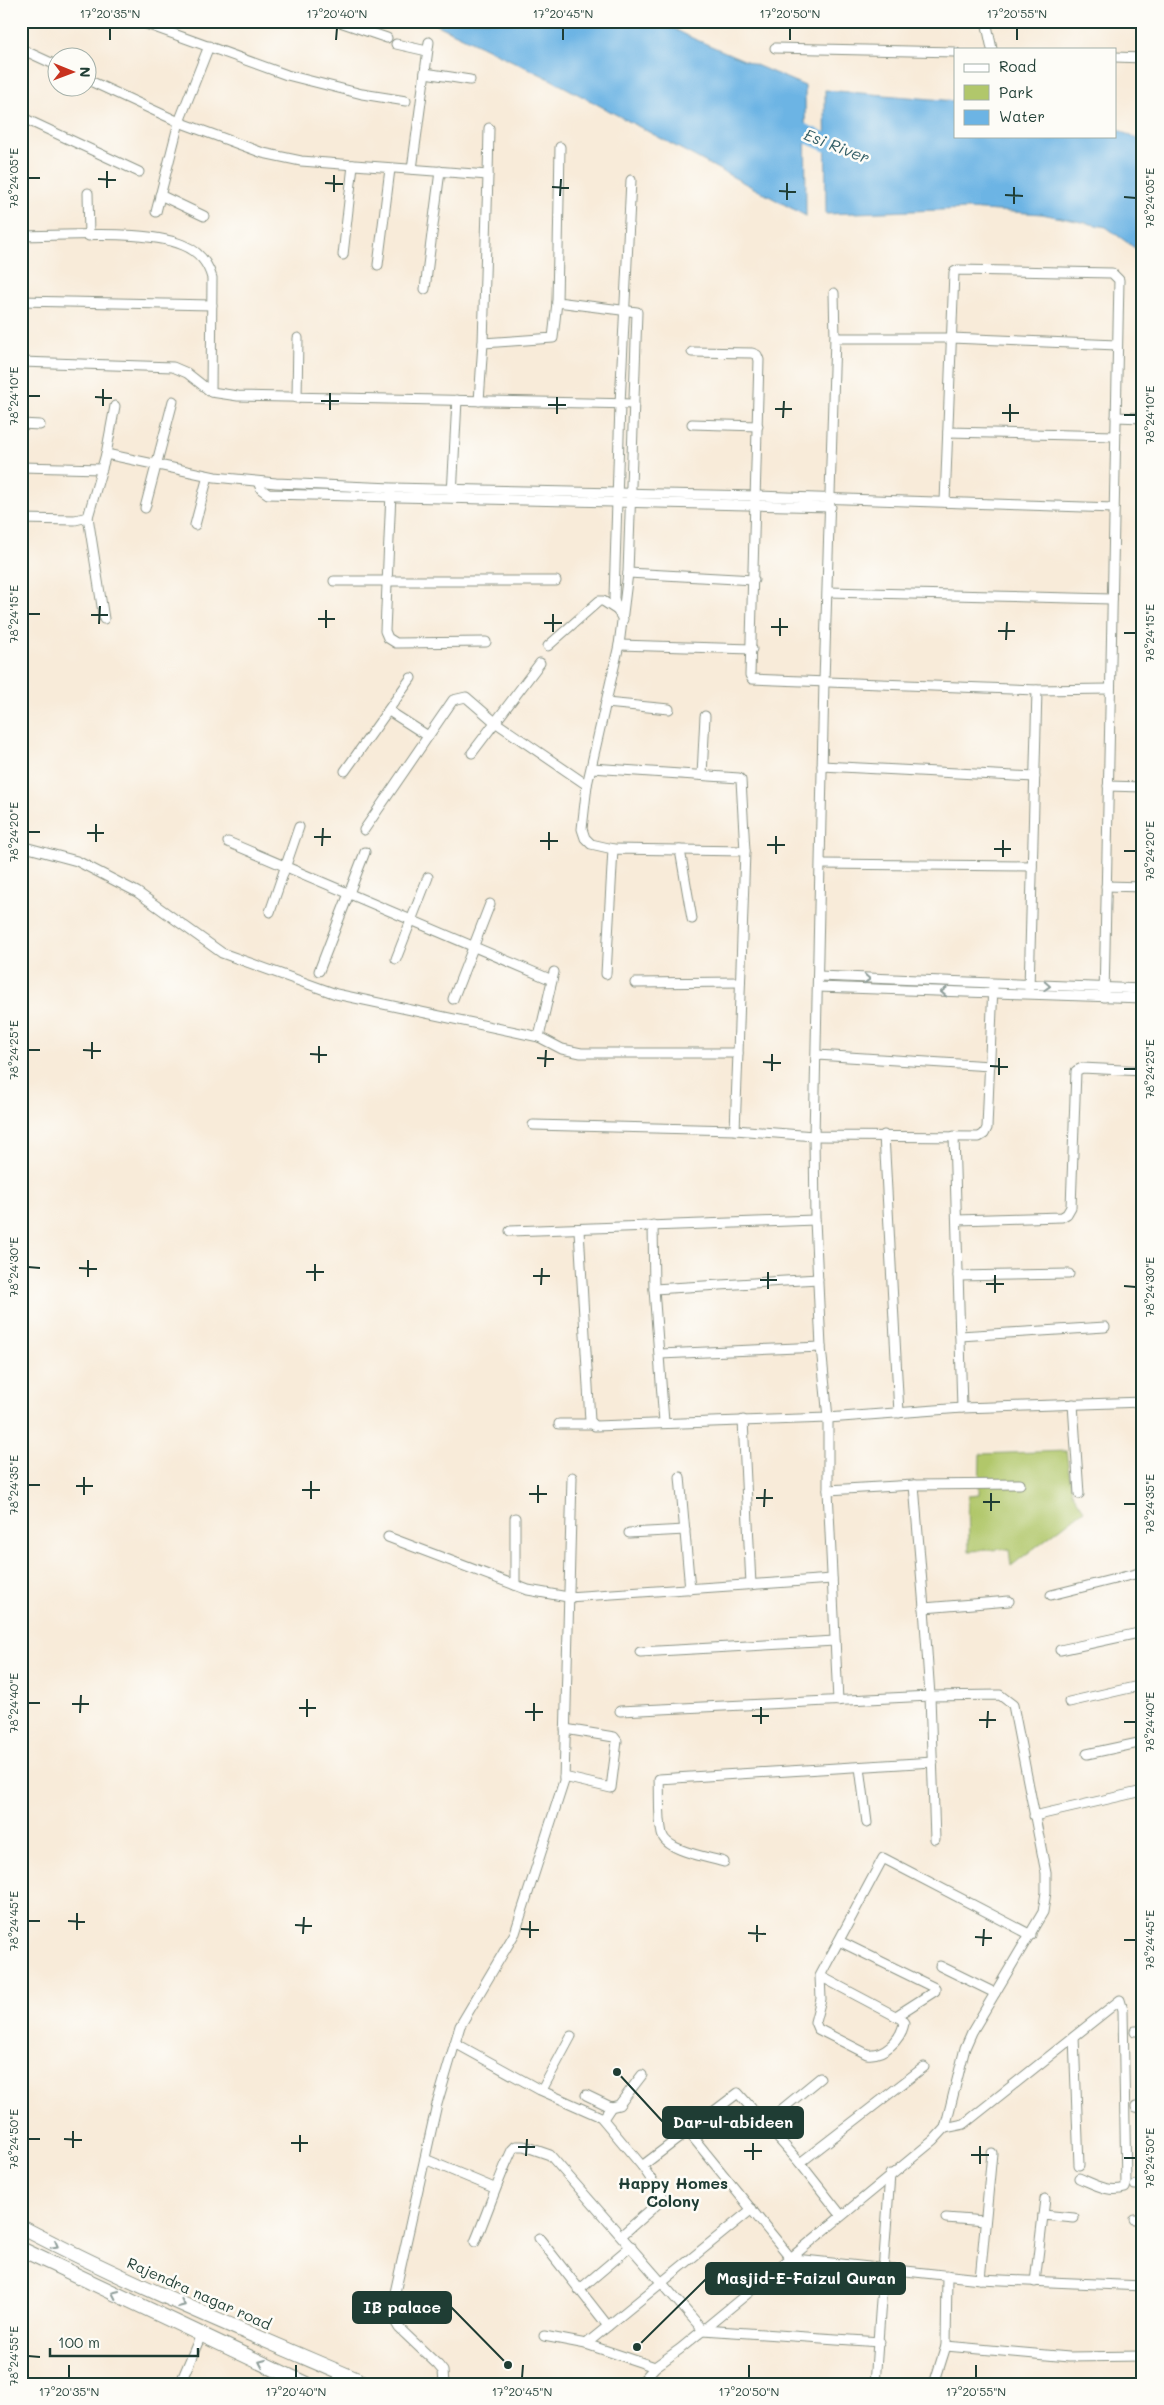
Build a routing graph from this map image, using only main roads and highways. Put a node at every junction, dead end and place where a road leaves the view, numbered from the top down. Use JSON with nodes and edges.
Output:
{"nodes":[{"id":1,"x":21,"y":2227,"type":"edge"},
{"id":2,"x":22,"y":2252,"type":"edge"},
{"id":3,"x":306,"y":2384,"type":"edge"},
{"id":4,"x":367,"y":2384,"type":"edge"}],
"edges":[{"from":1,"to":4,"type":"main road","name":"Rajendra nagar road","one_way":true},
{"from":3,"to":2,"type":"main road","one_way":true}]}
